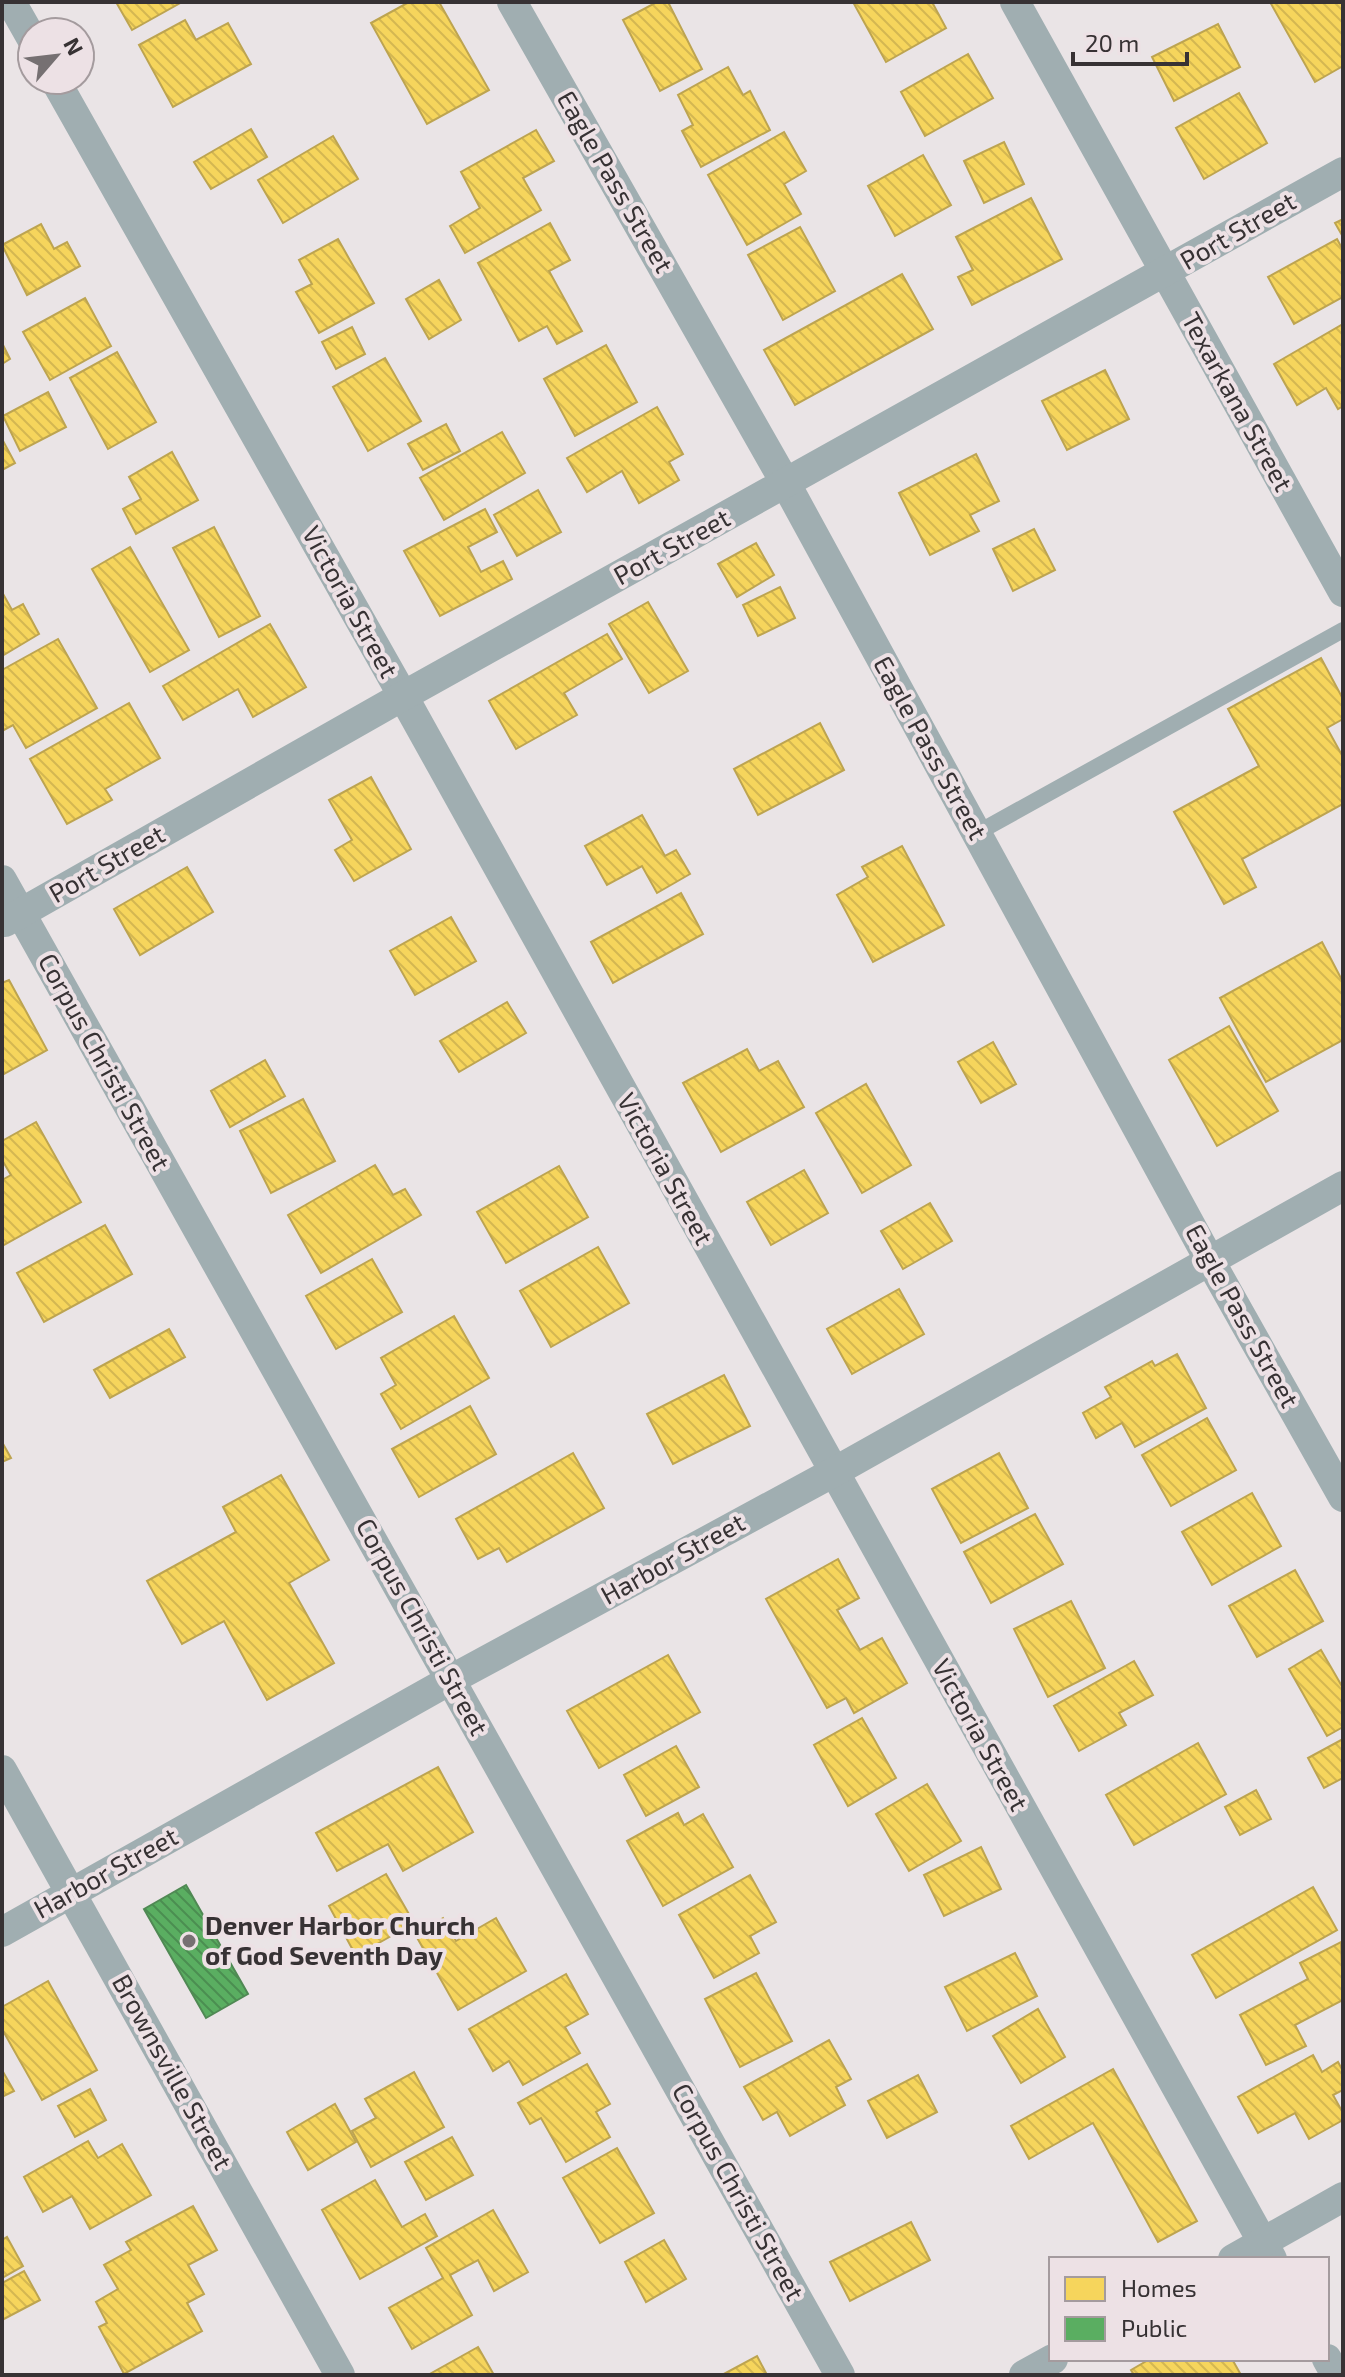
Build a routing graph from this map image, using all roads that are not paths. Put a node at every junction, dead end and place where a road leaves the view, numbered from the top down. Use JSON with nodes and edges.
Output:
{"nodes":[{"id":1,"x":512,"y":2,"type":"edge"},
{"id":2,"x":1015,"y":2,"type":"edge"},
{"id":3,"x":64,"y":96,"type":"edge"},
{"id":4,"x":1343,"y":172,"type":"edge"},
{"id":5,"x":1165,"y":273,"type":"junction"},
{"id":6,"x":786,"y":484,"type":"junction"},
{"id":7,"x":1343,"y":592,"type":"edge"},
{"id":8,"x":1343,"y":630,"type":"edge"},
{"id":9,"x":403,"y":696,"type":"junction"},
{"id":10,"x":977,"y":833,"type":"junction"},
{"id":11,"x":2,"y":880,"type":"edge"},
{"id":12,"x":11,"y":918,"type":"edge"},
{"id":13,"x":1343,"y":1186,"type":"edge"},
{"id":14,"x":1210,"y":1261,"type":"junction"},
{"id":15,"x":834,"y":1472,"type":"junction"},
{"id":16,"x":1343,"y":1497,"type":"edge"},
{"id":17,"x":452,"y":1679,"type":"junction"},
{"id":18,"x":2,"y":1770,"type":"edge"},
{"id":19,"x":72,"y":1893,"type":"junction"},
{"id":20,"x":2,"y":1932,"type":"edge"},
{"id":21,"x":1343,"y":2197,"type":"edge"},
{"id":22,"x":1268,"y":2251,"type":"edge"},
{"id":23,"x":1242,"y":2257,"type":"edge"},
{"id":24,"x":1049,"y":2361,"type":"edge"},
{"id":25,"x":340,"y":2375,"type":"edge"},
{"id":26,"x":840,"y":2375,"type":"edge"},
{"id":27,"x":1024,"y":2375,"type":"edge"}],
"edges":[{"from":1,"to":6,"type":"street","name":"Eagle Pass Street"},
{"from":2,"to":5,"type":"street","name":"Texarkana Street"},
{"from":3,"to":9,"type":"street","name":"Victoria Street"},
{"from":4,"to":5,"type":"street","name":"Port Street"},
{"from":5,"to":6,"type":"street","name":"Port Street"},
{"from":5,"to":7,"type":"street","name":"Texarkana Street"},
{"from":6,"to":9,"type":"street","name":"Port Street"},
{"from":6,"to":10,"type":"street","name":"Eagle Pass Street"},
{"from":8,"to":10,"type":"lane"},
{"from":9,"to":12,"type":"street","name":"Port Street"},
{"from":9,"to":15,"type":"street","name":"Victoria Street"},
{"from":10,"to":14,"type":"street","name":"Eagle Pass Street"},
{"from":11,"to":12,"type":"street","name":"Corpus Christi Street"},
{"from":12,"to":17,"type":"street","name":"Corpus Christi Street"},
{"from":13,"to":14,"type":"street","name":"Harbor Street"},
{"from":14,"to":15,"type":"street","name":"Harbor Street"},
{"from":14,"to":16,"type":"street","name":"Eagle Pass Street"},
{"from":15,"to":17,"type":"street","name":"Harbor Street"},
{"from":15,"to":22,"type":"street","name":"Victoria Street"},
{"from":17,"to":19,"type":"street","name":"Harbor Street"},
{"from":17,"to":26,"type":"street","name":"Corpus Christi Street"},
{"from":18,"to":19,"type":"street","name":"Brownsville Street"},
{"from":19,"to":20,"type":"street","name":"Harbor Street"},
{"from":19,"to":25,"type":"street","name":"Brownsville Street"},
{"from":21,"to":22,"type":"street"},
{"from":22,"to":23,"type":"street"},
{"from":24,"to":27,"type":"street"}]}
